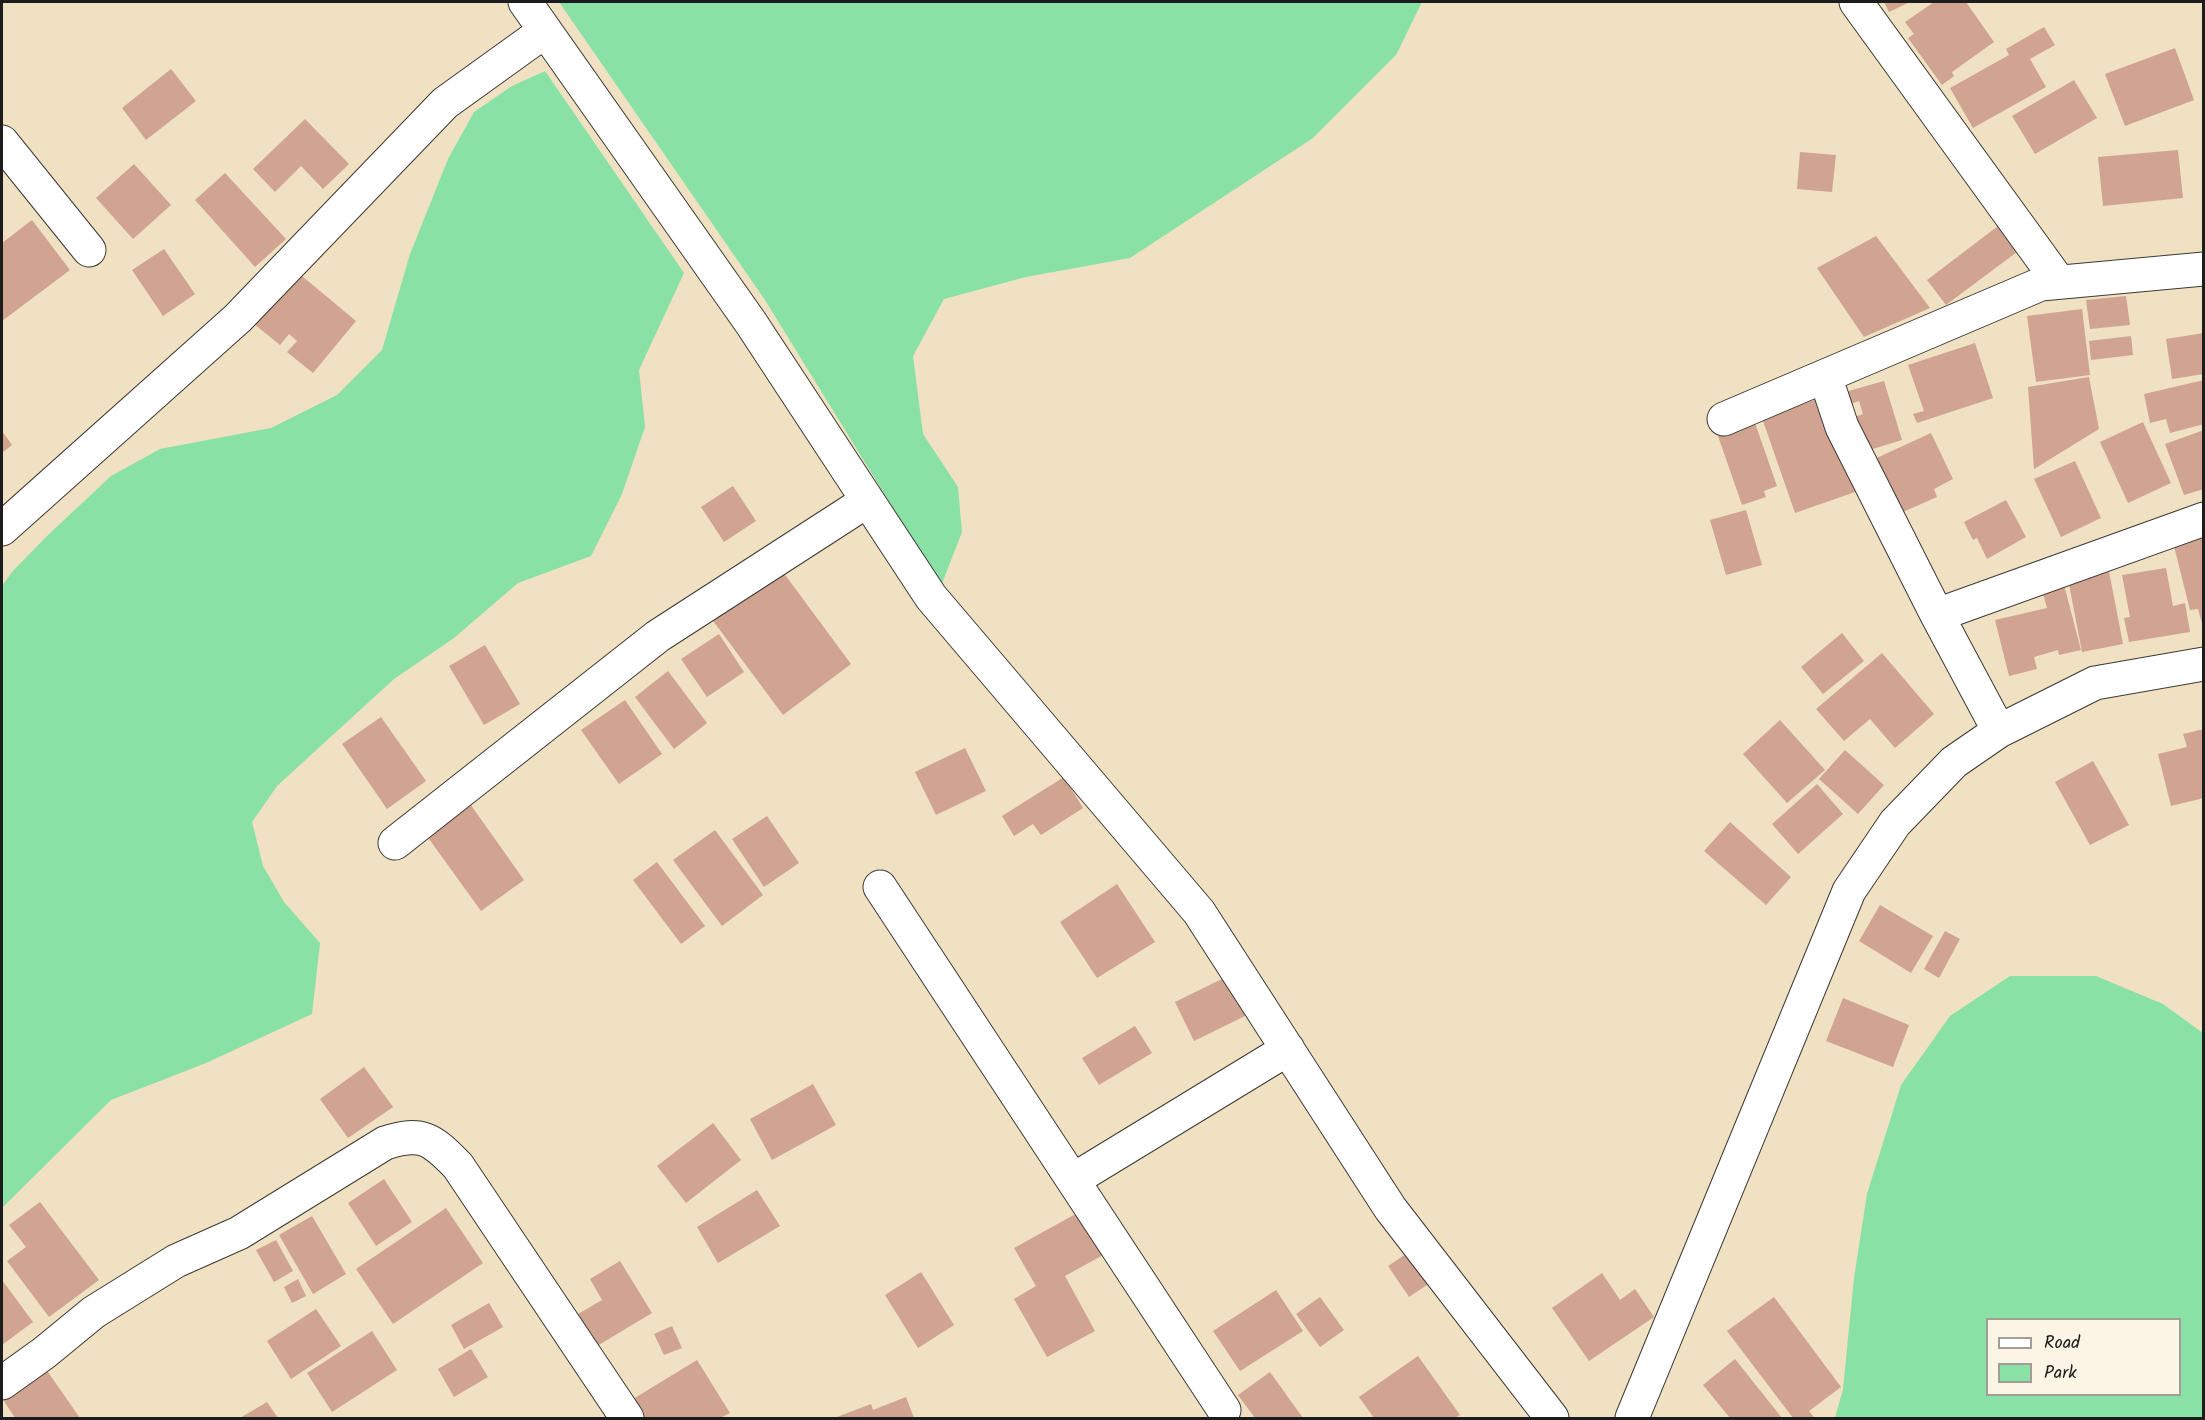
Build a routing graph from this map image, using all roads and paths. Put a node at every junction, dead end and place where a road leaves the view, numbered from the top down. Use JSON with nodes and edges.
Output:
{"nodes":[{"id":1,"x":525,"y":2,"type":"edge"},
{"id":2,"x":1856,"y":2,"type":"edge"},
{"id":3,"x":545,"y":31,"type":"junction"},
{"id":4,"x":2,"y":142,"type":"edge"},
{"id":5,"x":88,"y":249,"type":"dead end"},
{"id":6,"x":2204,"y":269,"type":"edge"},
{"id":7,"x":2059,"y":282,"type":"junction"},
{"id":8,"x":1825,"y":376,"type":"junction"},
{"id":9,"x":1724,"y":419,"type":"dead end"},
{"id":10,"x":867,"y":501,"type":"junction"},
{"id":11,"x":2204,"y":519,"type":"edge"},
{"id":12,"x":2,"y":529,"type":"edge"},
{"id":13,"x":1937,"y":615,"type":"junction"},
{"id":14,"x":2204,"y":663,"type":"edge"},
{"id":15,"x":1999,"y":731,"type":"junction"},
{"id":16,"x":395,"y":843,"type":"dead end"},
{"id":17,"x":880,"y":887,"type":"dead end"},
{"id":18,"x":1288,"y":1049,"type":"junction"},
{"id":19,"x":1073,"y":1180,"type":"junction"},
{"id":20,"x":2,"y":1383,"type":"edge"},
{"id":21,"x":1224,"y":1410,"type":"dead end"},
{"id":22,"x":627,"y":1419,"type":"edge"},
{"id":23,"x":1552,"y":1419,"type":"edge"},
{"id":24,"x":1632,"y":1419,"type":"edge"}],
"edges":[{"from":1,"to":3,"type":"street"},
{"from":2,"to":7,"type":"street"},
{"from":3,"to":10,"type":"street"},
{"from":3,"to":12,"type":"street"},
{"from":4,"to":5,"type":"street"},
{"from":6,"to":7,"type":"street"},
{"from":7,"to":8,"type":"street"},
{"from":8,"to":9,"type":"street"},
{"from":8,"to":13,"type":"street"},
{"from":10,"to":16,"type":"street"},
{"from":10,"to":18,"type":"street"},
{"from":11,"to":13,"type":"street"},
{"from":13,"to":15,"type":"street"},
{"from":14,"to":15,"type":"street"},
{"from":15,"to":24,"type":"street"},
{"from":17,"to":19,"type":"street"},
{"from":18,"to":19,"type":"street"},
{"from":18,"to":23,"type":"street"},
{"from":19,"to":21,"type":"street"},
{"from":20,"to":22,"type":"street"}]}
